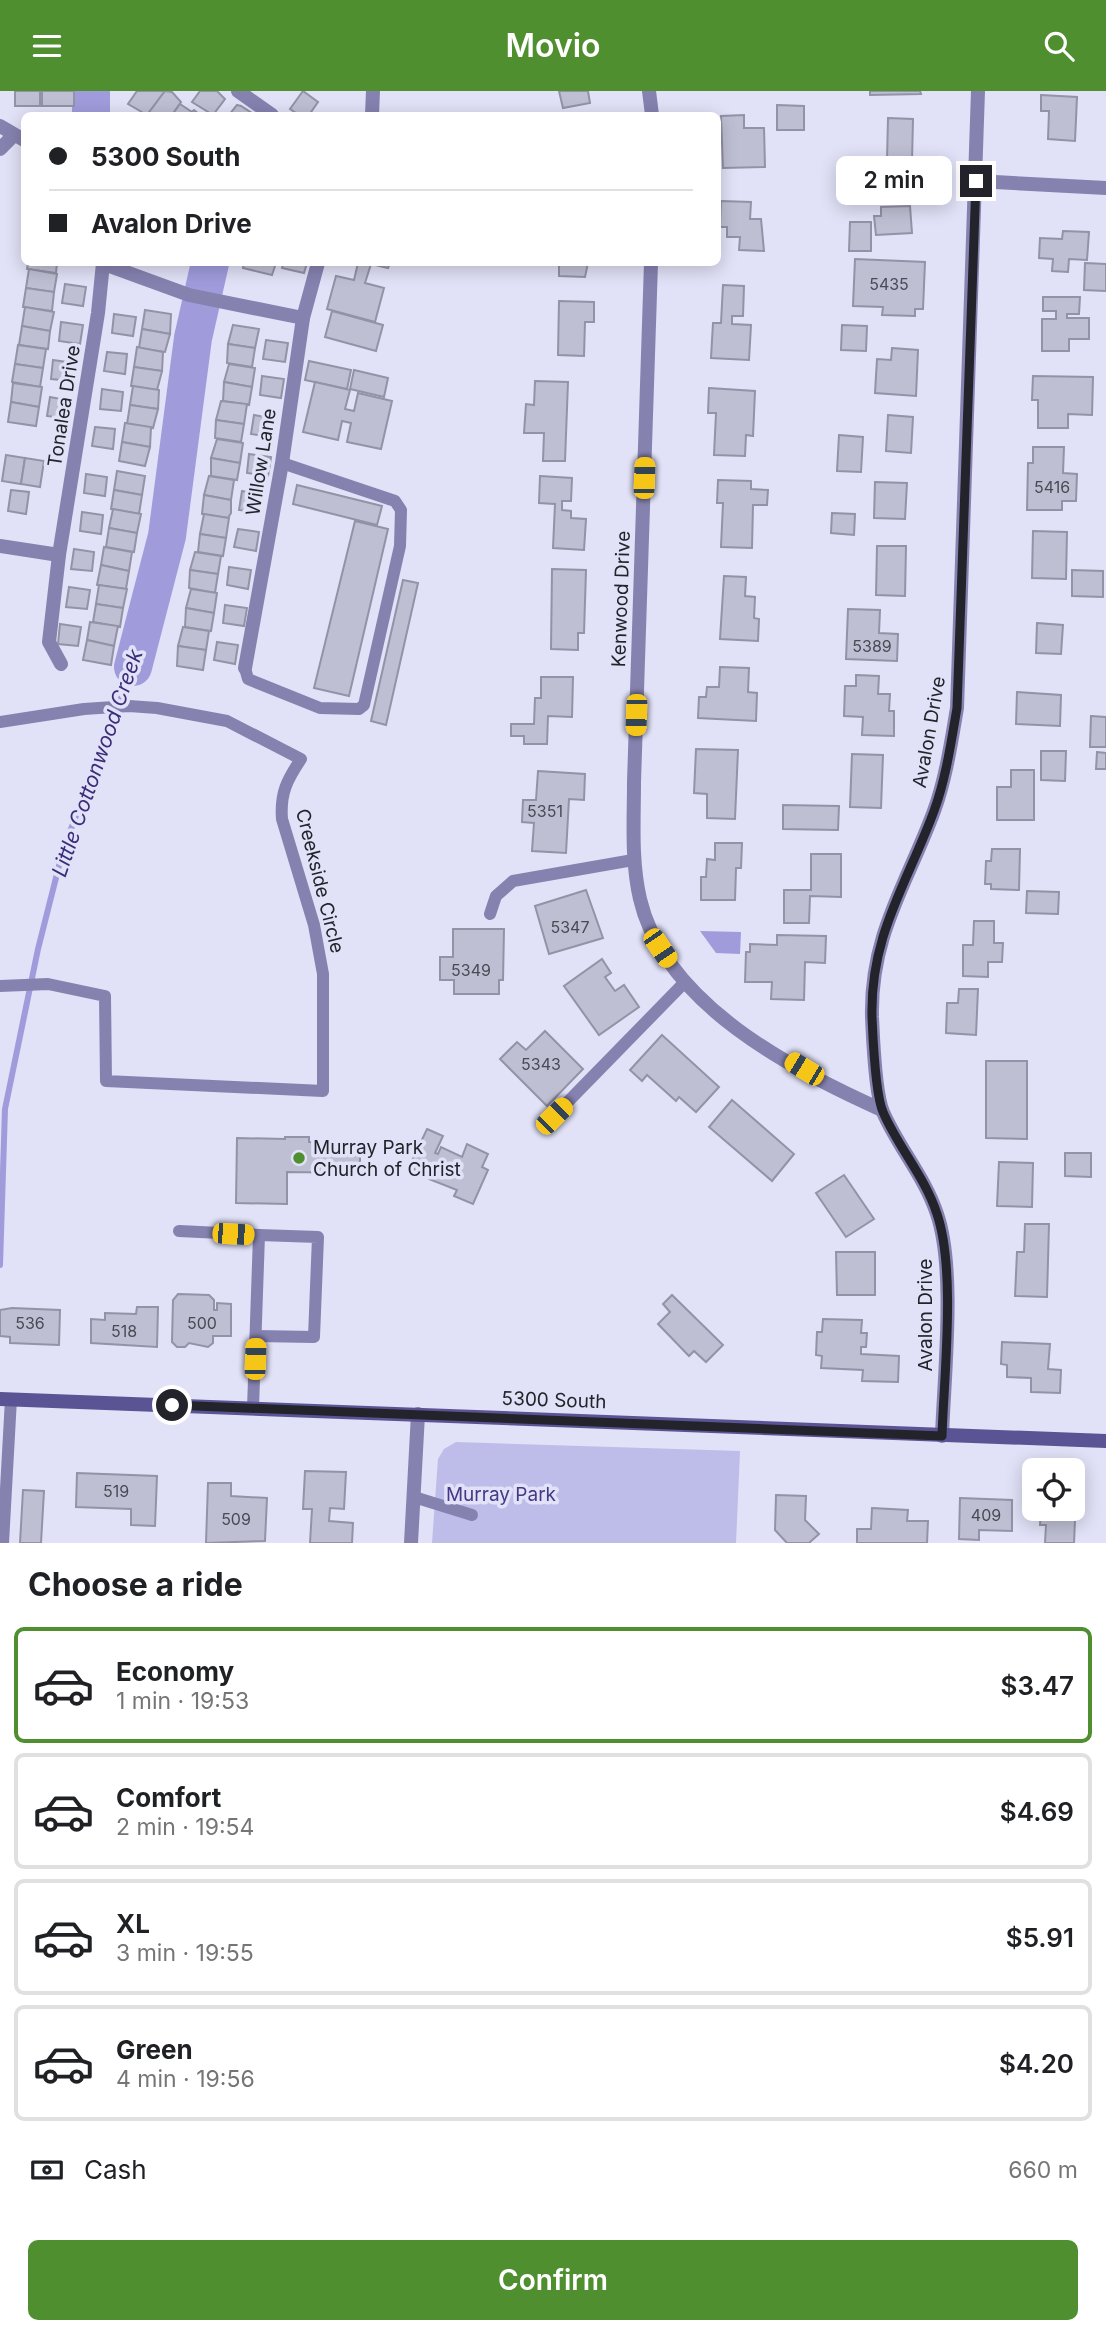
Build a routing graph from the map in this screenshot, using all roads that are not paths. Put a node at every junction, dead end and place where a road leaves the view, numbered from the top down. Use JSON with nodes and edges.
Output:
{"nodes":[{"id":1,"x":238,"y":91,"type":"edge"},
{"id":2,"x":373,"y":91,"type":"edge"},
{"id":3,"x":649,"y":91,"type":"edge"},
{"id":4,"x":978,"y":91,"type":"edge"},
{"id":5,"x":268,"y":112,"type":"edge"},
{"id":6,"x":372,"y":112,"type":"edge"},
{"id":7,"x":652,"y":112,"type":"edge"},
{"id":8,"x":0,"y":126,"type":"edge"},
{"id":9,"x":19,"y":138,"type":"edge"},
{"id":10,"x":0,"y":149,"type":"edge"},
{"id":11,"x":976,"y":181,"type":"junction"},
{"id":12,"x":1106,"y":188,"type":"edge"},
{"id":13,"x":104,"y":266,"type":"edge"},
{"id":14,"x":112,"y":266,"type":"edge"},
{"id":15,"x":317,"y":266,"type":"edge"},
{"id":16,"x":651,"y":266,"type":"edge"},
{"id":17,"x":303,"y":318,"type":"junction"},
{"id":18,"x":282,"y":463,"type":"junction"},
{"id":19,"x":0,"y":546,"type":"edge"},
{"id":20,"x":59,"y":555,"type":"junction"},
{"id":21,"x":61,"y":664,"type":"dead end"},
{"id":22,"x":245,"y":668,"type":"joint"},
{"id":23,"x":0,"y":722,"type":"edge"},
{"id":24,"x":633,"y":860,"type":"junction"},
{"id":25,"x":490,"y":914,"type":"dead end"},
{"id":26,"x":684,"y":983,"type":"junction"},
{"id":27,"x":0,"y":986,"type":"edge"},
{"id":28,"x":882,"y":1110,"type":"junction"},
{"id":29,"x":554,"y":1116,"type":"dead end"},
{"id":30,"x":179,"y":1231,"type":"dead end"},
{"id":31,"x":259,"y":1235,"type":"junction"},
{"id":32,"x":256,"y":1335,"type":"junction"},
{"id":33,"x":6,"y":1399,"type":"edge"},
{"id":34,"x":253,"y":1408,"type":"junction"},
{"id":35,"x":418,"y":1414,"type":"junction"},
{"id":36,"x":942,"y":1436,"type":"junction"},
{"id":37,"x":1106,"y":1441,"type":"edge"},
{"id":38,"x":414,"y":1497,"type":"junction"},
{"id":39,"x":472,"y":1515,"type":"dead end"},
{"id":40,"x":3,"y":1543,"type":"edge"},
{"id":41,"x":411,"y":1543,"type":"edge"}],
"edges":[{"from":1,"to":5,"type":"street"},
{"from":2,"to":6,"type":"street"},
{"from":3,"to":7,"type":"street"},
{"from":4,"to":11,"type":"street","name":"Avalon Drive"},
{"from":8,"to":9,"type":"street"},
{"from":9,"to":10,"type":"street"},
{"from":11,"to":12,"type":"street"},
{"from":11,"to":28,"type":"street","name":"Avalon Drive"},
{"from":13,"to":20,"type":"street","name":"Tonalea Drive"},
{"from":14,"to":17,"type":"street","name":"Tonalea Drive"},
{"from":15,"to":17,"type":"street","name":"Willow Lane"},
{"from":16,"to":24,"type":"street","name":"Kenwood Drive"},
{"from":17,"to":18,"type":"street","name":"Willow Lane"},
{"from":18,"to":22,"type":"street","name":"Willow Lane"},
{"from":18,"to":22,"type":"lane"},
{"from":19,"to":20,"type":"street"},
{"from":20,"to":21,"type":"street","name":"Tonalea Drive"},
{"from":23,"to":27,"type":"lane","name":"Creekside Circle"},
{"from":24,"to":25,"type":"lane"},
{"from":24,"to":26,"type":"street","name":"Kenwood Drive"},
{"from":26,"to":28,"type":"street","name":"Kenwood Drive"},
{"from":26,"to":29,"type":"lane"},
{"from":28,"to":36,"type":"street","name":"Avalon Drive"},
{"from":30,"to":31,"type":"lane"},
{"from":31,"to":32,"type":"lane"},
{"from":31,"to":32,"type":"lane"},
{"from":32,"to":34,"type":"lane"},
{"from":33,"to":34,"type":"main road","name":"5300 South"},
{"from":33,"to":40,"type":"lane"},
{"from":34,"to":35,"type":"main road","name":"5300 South"},
{"from":35,"to":36,"type":"main road","name":"5300 South"},
{"from":35,"to":38,"type":"street"},
{"from":36,"to":37,"type":"main road","name":"5300 South"},
{"from":38,"to":39,"type":"lane"},
{"from":38,"to":41,"type":"street"}]}
